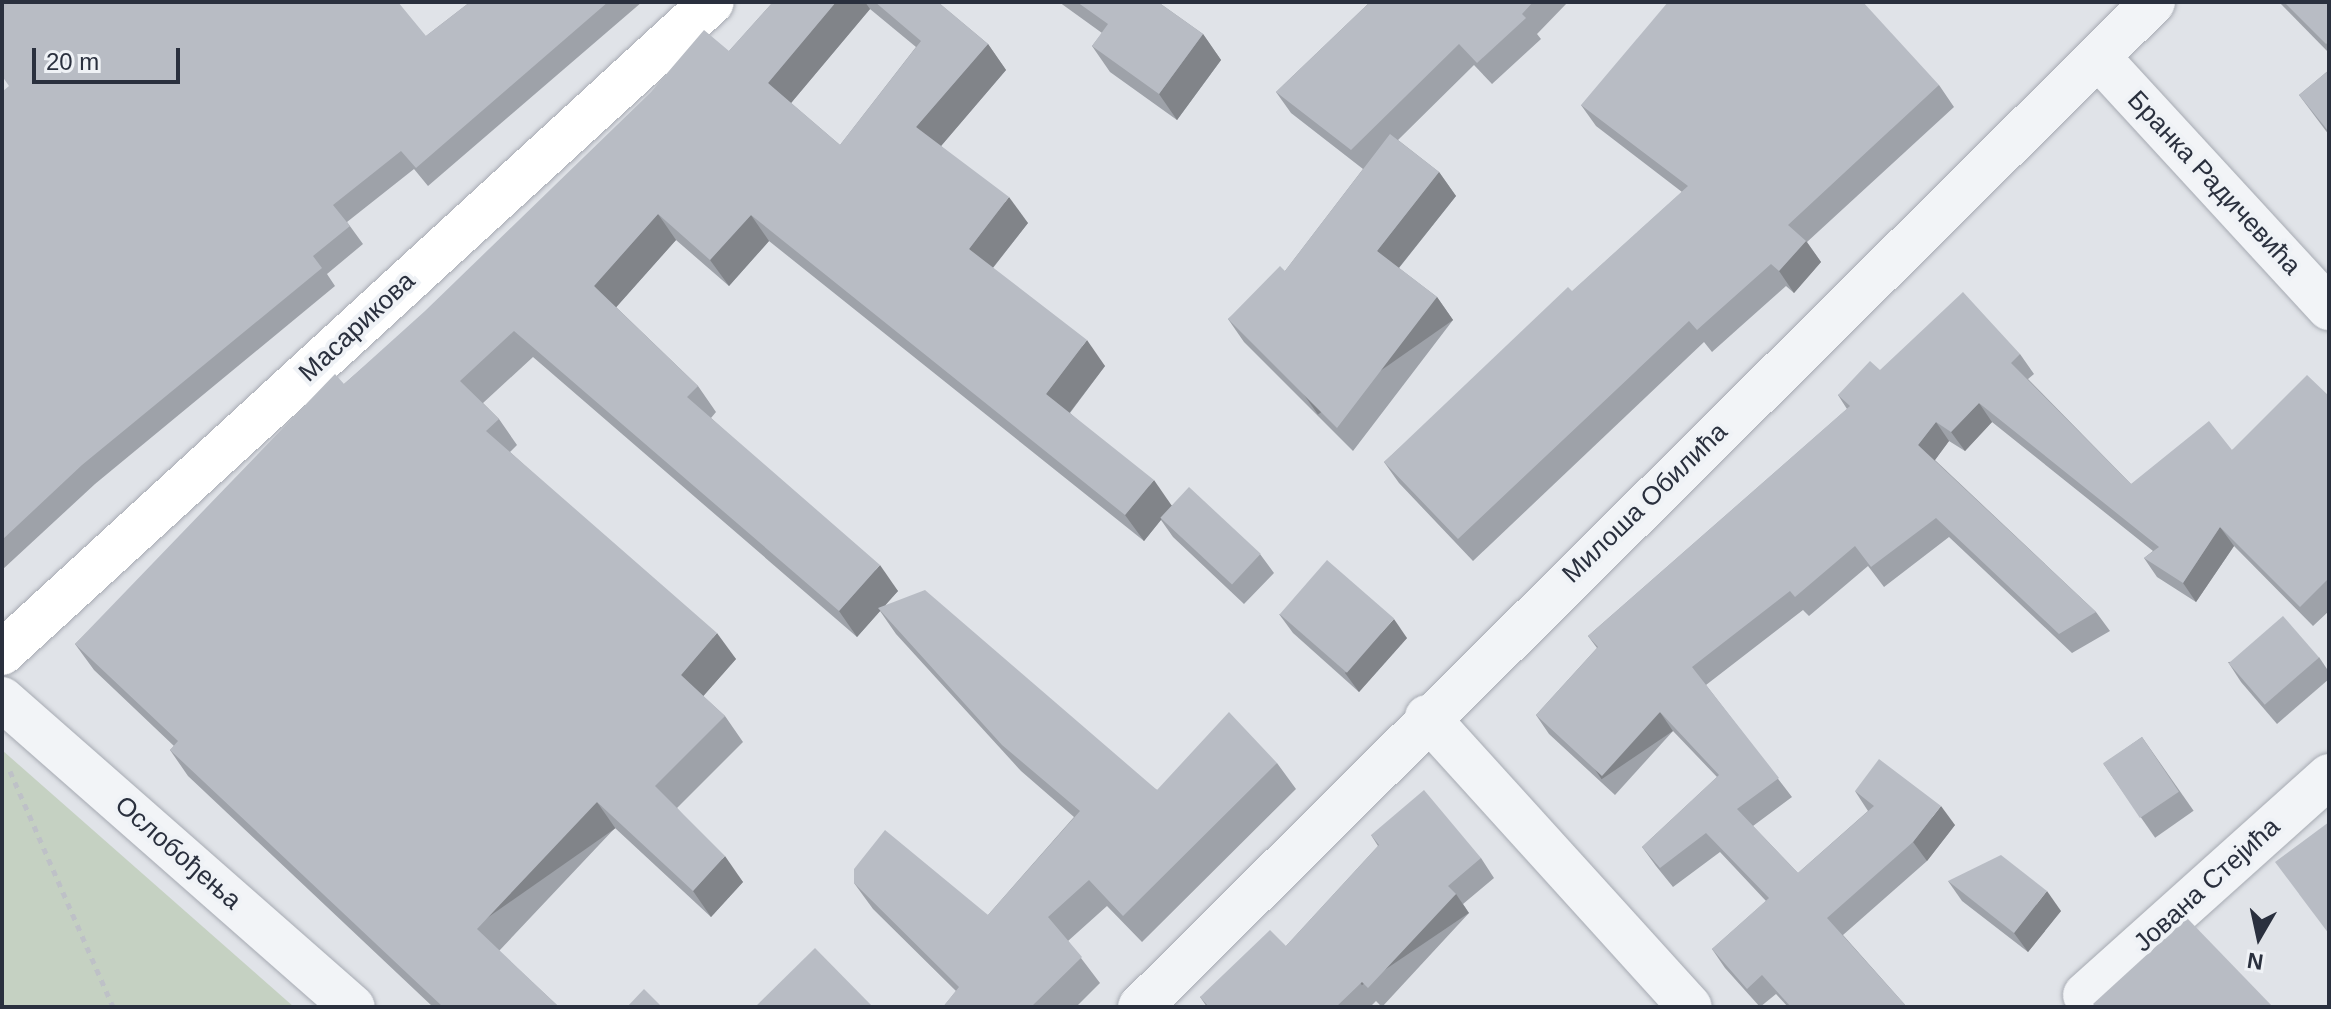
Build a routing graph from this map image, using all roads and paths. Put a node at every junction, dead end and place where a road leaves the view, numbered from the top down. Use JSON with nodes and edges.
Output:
{"nodes":[{"id":1,"x":712,"y":2,"type":"edge"},
{"id":2,"x":2153,"y":2,"type":"edge"},
{"id":3,"x":2099,"y":58,"type":"junction"},
{"id":4,"x":2329,"y":308,"type":"edge"},
{"id":5,"x":2,"y":653,"type":"edge"},
{"id":6,"x":2,"y":699,"type":"edge"},
{"id":7,"x":1427,"y":717,"type":"junction"},
{"id":8,"x":8,"y":766,"type":"dead end"},
{"id":9,"x":2329,"y":776,"type":"edge"},
{"id":10,"x":2085,"y":995,"type":"dead end"},
{"id":11,"x":113,"y":1007,"type":"edge"},
{"id":12,"x":353,"y":1007,"type":"edge"},
{"id":13,"x":1140,"y":1007,"type":"edge"},
{"id":14,"x":1690,"y":1007,"type":"edge"}],
"edges":[{"from":1,"to":5,"type":"main road","name":"Масарикова"},
{"from":2,"to":3,"type":"street","name":"Милоша Обилића"},
{"from":3,"to":4,"type":"street","name":"Бранка Радичевића"},
{"from":3,"to":7,"type":"street","name":"Милоша Обилића"},
{"from":6,"to":12,"type":"street","name":"Ослобођења"},
{"from":7,"to":13,"type":"street","name":"Милоша Обилића"},
{"from":7,"to":14,"type":"street"},
{"from":8,"to":11,"type":"path"},
{"from":9,"to":10,"type":"street","name":"Јована Стејића"}]}
